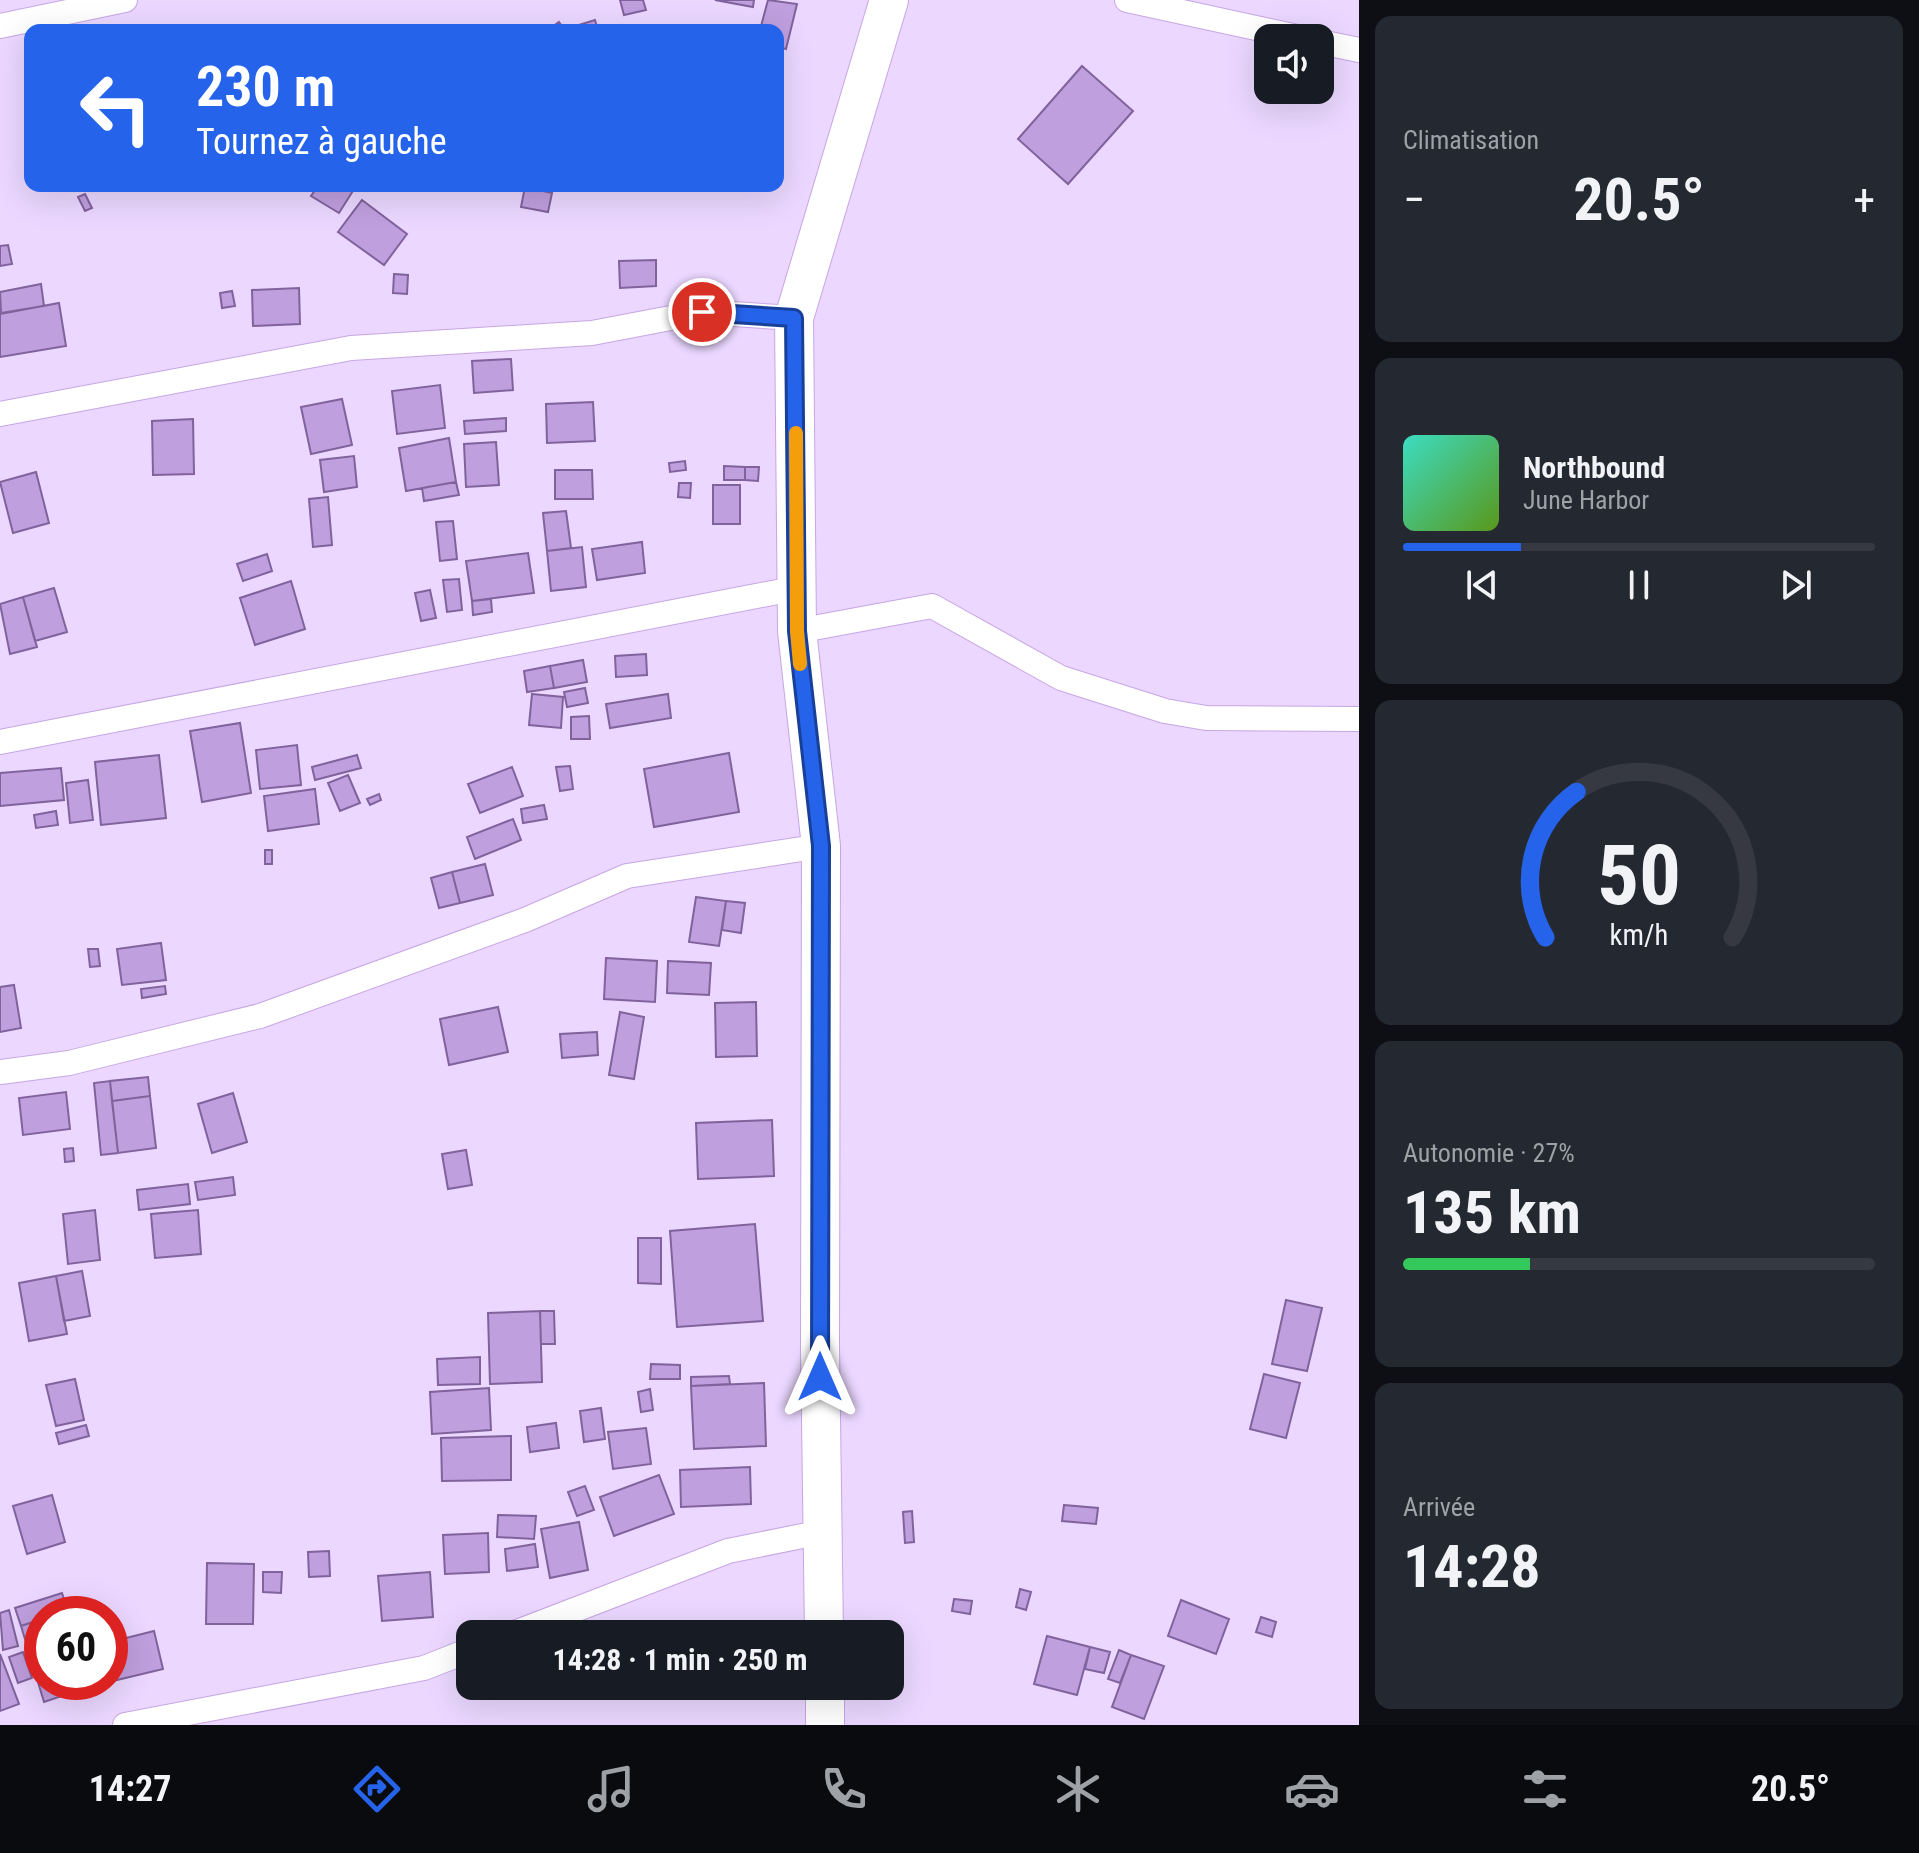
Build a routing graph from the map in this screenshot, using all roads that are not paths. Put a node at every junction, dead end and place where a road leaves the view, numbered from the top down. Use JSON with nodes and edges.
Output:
{"nodes":[{"id":1,"x":125,"y":0,"type":"edge"},
{"id":2,"x":889,"y":0,"type":"edge"},
{"id":3,"x":1127,"y":0,"type":"edge"},
{"id":4,"x":0,"y":26,"type":"edge"},
{"id":5,"x":1254,"y":28,"type":"edge"},
{"id":6,"x":1334,"y":45,"type":"edge"},
{"id":7,"x":1359,"y":50,"type":"edge"},
{"id":8,"x":794,"y":318,"type":"junction"},
{"id":9,"x":0,"y":414,"type":"edge"},
{"id":10,"x":798,"y":588,"type":"junction"},
{"id":11,"x":797,"y":631,"type":"junction"},
{"id":12,"x":1359,"y":719,"type":"edge"},
{"id":13,"x":0,"y":742,"type":"edge"},
{"id":14,"x":821,"y":846,"type":"junction"},
{"id":15,"x":0,"y":1072,"type":"edge"},
{"id":16,"x":822,"y":1532,"type":"junction"},
{"id":17,"x":548,"y":1620,"type":"edge"},
{"id":18,"x":824,"y":1620,"type":"edge"},
{"id":19,"x":456,"y":1655,"type":"edge"},
{"id":20,"x":825,"y":1700,"type":"edge"},
{"id":21,"x":125,"y":1725,"type":"edge"},
{"id":22,"x":825,"y":1725,"type":"edge"}],
"edges":[{"from":1,"to":4,"type":"street"},
{"from":2,"to":8,"type":"main road"},
{"from":3,"to":5,"type":"street"},
{"from":6,"to":7,"type":"street"},
{"from":8,"to":9,"type":"street"},
{"from":8,"to":10,"type":"main road"},
{"from":10,"to":11,"type":"main road"},
{"from":10,"to":13,"type":"street"},
{"from":11,"to":12,"type":"street"},
{"from":11,"to":14,"type":"main road"},
{"from":14,"to":15,"type":"street"},
{"from":14,"to":16,"type":"main road"},
{"from":16,"to":17,"type":"street"},
{"from":16,"to":18,"type":"main road"},
{"from":19,"to":21,"type":"street"},
{"from":20,"to":22,"type":"main road"}]}
